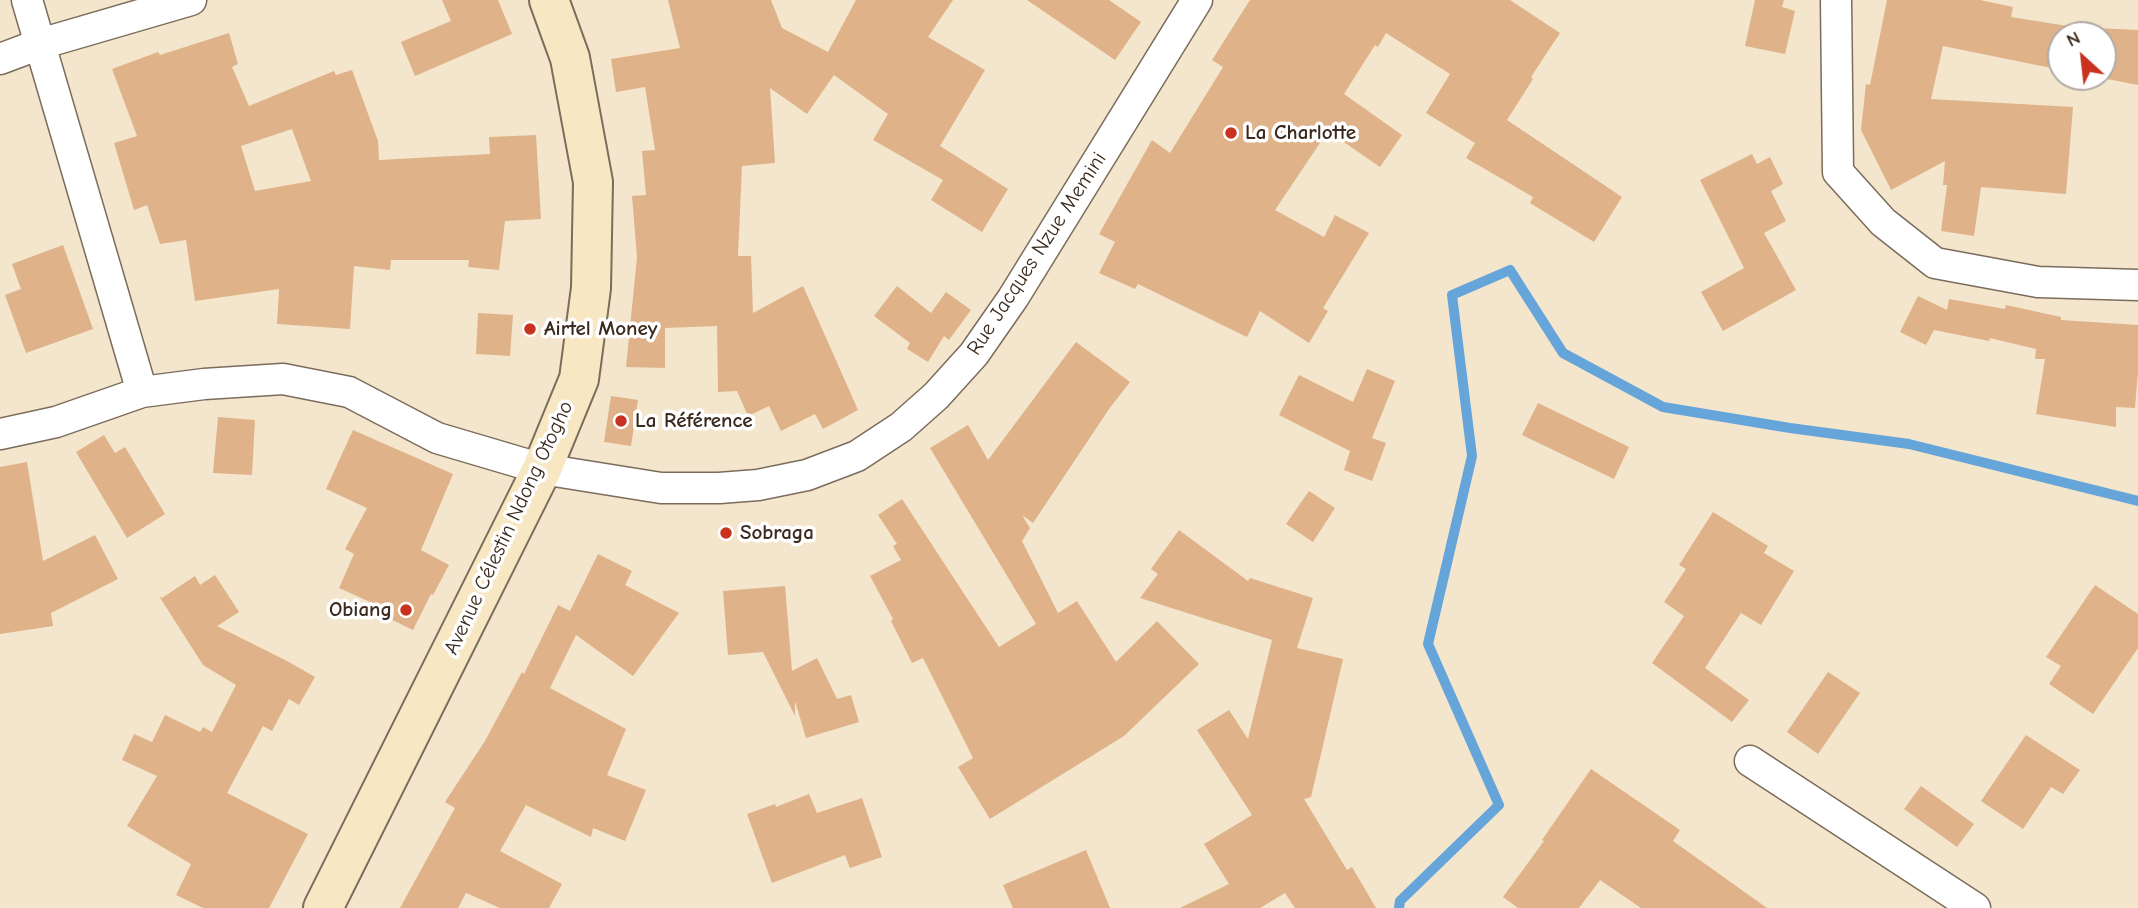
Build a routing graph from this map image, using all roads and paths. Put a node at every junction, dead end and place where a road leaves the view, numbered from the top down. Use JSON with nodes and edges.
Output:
{"nodes":[{"id":1,"x":27,"y":0,"type":"edge"},
{"id":2,"x":191,"y":0,"type":"edge"},
{"id":3,"x":549,"y":0,"type":"edge"},
{"id":4,"x":1197,"y":0,"type":"edge"},
{"id":5,"x":1836,"y":0,"type":"edge"},
{"id":6,"x":40,"y":44,"type":"junction"},
{"id":7,"x":0,"y":59,"type":"edge"},
{"id":8,"x":2138,"y":285,"type":"edge"},
{"id":9,"x":142,"y":392,"type":"junction"},
{"id":10,"x":0,"y":433,"type":"edge"},
{"id":11,"x":542,"y":469,"type":"junction"},
{"id":12,"x":1749,"y":761,"type":"dead end"},
{"id":13,"x":323,"y":908,"type":"edge"},
{"id":14,"x":1975,"y":908,"type":"edge"}],
"edges":[{"from":1,"to":6,"type":"street"},
{"from":2,"to":6,"type":"street"},
{"from":3,"to":11,"type":"main road","name":"Avenue Célestin Ndong Otogho"},
{"from":4,"to":11,"type":"street","name":"Rue Jacques Nzue Memini"},
{"from":5,"to":8,"type":"street"},
{"from":6,"to":7,"type":"street"},
{"from":6,"to":9,"type":"street"},
{"from":9,"to":10,"type":"street","name":"Rue Jacques Nzue Memini"},
{"from":9,"to":11,"type":"street","name":"Rue Jacques Nzue Memini"},
{"from":11,"to":13,"type":"main road","name":"Avenue Célestin Ndong Otogho"},
{"from":12,"to":14,"type":"street"}]}
